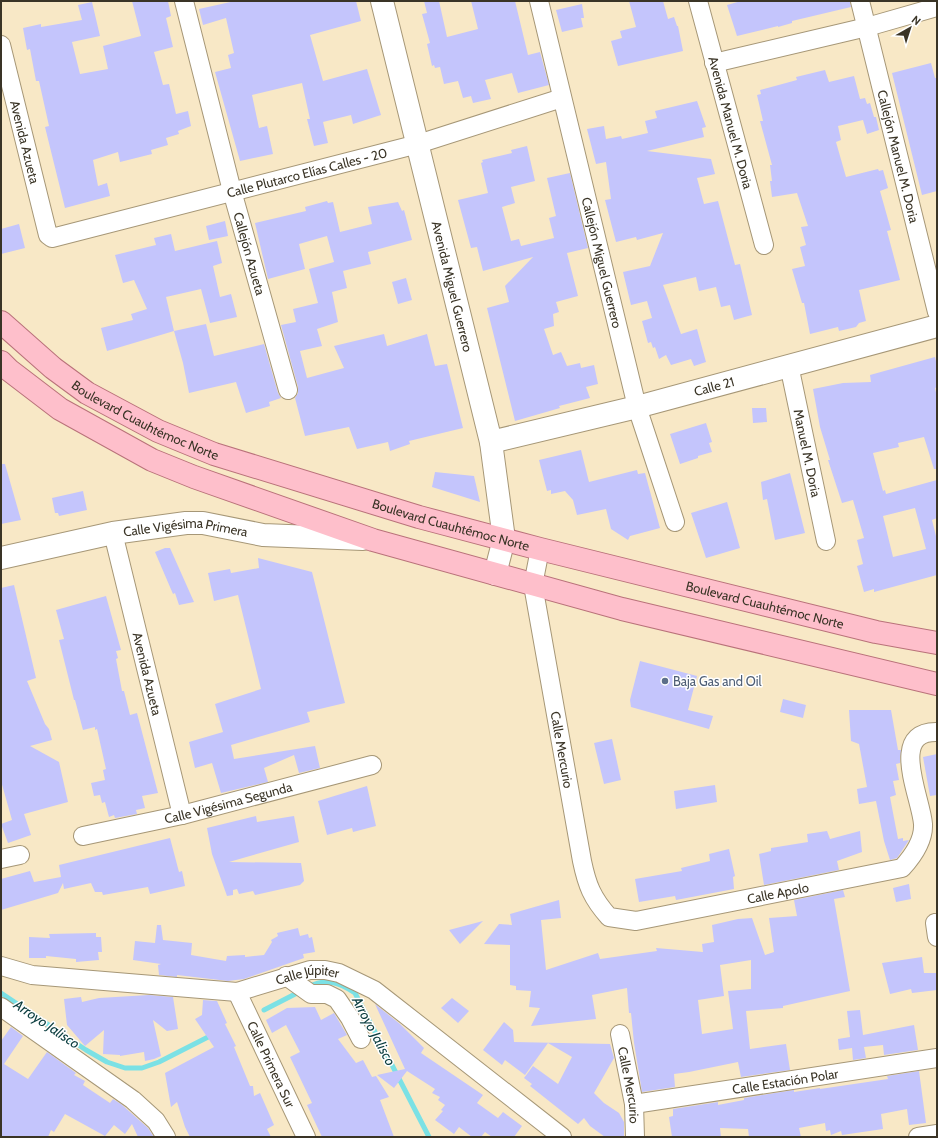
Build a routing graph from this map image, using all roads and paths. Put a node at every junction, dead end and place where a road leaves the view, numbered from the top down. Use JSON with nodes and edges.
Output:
{"nodes":[{"id":1,"x":184,"y":1,"type":"edge"},
{"id":2,"x":382,"y":1,"type":"edge"},
{"id":3,"x":540,"y":1,"type":"edge"},
{"id":4,"x":698,"y":1,"type":"edge"},
{"id":5,"x":860,"y":1,"type":"edge"},
{"id":6,"x":937,"y":7,"type":"edge"},
{"id":7,"x":867,"y":27,"type":"junction"},
{"id":8,"x":1,"y":45,"type":"edge"},
{"id":9,"x":714,"y":63,"type":"junction"},
{"id":10,"x":562,"y":98,"type":"junction"},
{"id":11,"x":418,"y":144,"type":"junction"},
{"id":12,"x":232,"y":191,"type":"junction"},
{"id":13,"x":50,"y":238,"type":"joint"},
{"id":14,"x":764,"y":245,"type":"dead end"},
{"id":15,"x":937,"y":312,"type":"edge"},
{"id":16,"x":1,"y":322,"type":"edge"},
{"id":17,"x":937,"y":326,"type":"edge"},
{"id":18,"x":1,"y":362,"type":"edge"},
{"id":19,"x":789,"y":365,"type":"junction"},
{"id":20,"x":288,"y":390,"type":"dead end"},
{"id":21,"x":637,"y":407,"type":"junction"},
{"id":22,"x":490,"y":442,"type":"junction"},
{"id":23,"x":675,"y":522,"type":"dead end"},
{"id":24,"x":113,"y":533,"type":"junction"},
{"id":25,"x":504,"y":539,"type":"junction"},
{"id":26,"x":373,"y":540,"type":"junction"},
{"id":27,"x":826,"y":542,"type":"dead end"},
{"id":28,"x":540,"y":549,"type":"junction"},
{"id":29,"x":1,"y":558,"type":"edge"},
{"id":30,"x":495,"y":574,"type":"junction"},
{"id":31,"x":533,"y":584,"type":"junction"},
{"id":32,"x":937,"y":643,"type":"edge"},
{"id":33,"x":937,"y":684,"type":"edge"},
{"id":34,"x":937,"y":732,"type":"edge"},
{"id":35,"x":372,"y":766,"type":"dead end"},
{"id":36,"x":182,"y":815,"type":"junction"},
{"id":37,"x":83,"y":836,"type":"dead end"},
{"id":38,"x":20,"y":856,"type":"dead end"},
{"id":39,"x":1,"y":859,"type":"edge"},
{"id":40,"x":636,"y":921,"type":"joint"},
{"id":41,"x":1,"y":966,"type":"edge"},
{"id":42,"x":291,"y":980,"type":"junction"},
{"id":43,"x":236,"y":992,"type":"junction"},
{"id":44,"x":1,"y":1007,"type":"edge"},
{"id":45,"x":620,"y":1034,"type":"dead end"},
{"id":46,"x":361,"y":1038,"type":"dead end"},
{"id":47,"x":937,"y":1058,"type":"edge"},
{"id":48,"x":634,"y":1104,"type":"junction"},
{"id":49,"x":937,"y":1134,"type":"edge"},
{"id":50,"x":166,"y":1137,"type":"edge"},
{"id":51,"x":306,"y":1137,"type":"edge"},
{"id":52,"x":562,"y":1137,"type":"edge"},
{"id":53,"x":635,"y":1137,"type":"edge"},
{"id":54,"x":918,"y":1137,"type":"edge"}],
"edges":[{"from":1,"to":12,"type":"street","name":"Callejón Azueta"},
{"from":2,"to":11,"type":"street","name":"Avenida Miguel Guerrero"},
{"from":3,"to":10,"type":"street","name":"Callejón Miguel Guerrero"},
{"from":4,"to":9,"type":"street","name":"Avenida Manuel M. Doria"},
{"from":5,"to":7,"type":"street","name":"Callejón Manuel M. Doria"},
{"from":6,"to":7,"type":"street"},
{"from":7,"to":9,"type":"street"},
{"from":7,"to":15,"type":"street","name":"Callejón Manuel M. Doria"},
{"from":8,"to":13,"type":"street","name":"Avenida Azueta"},
{"from":9,"to":14,"type":"street","name":"Avenida Manuel M. Doria"},
{"from":10,"to":11,"type":"street","name":"Calle Plutarco Elías Calles - 20"},
{"from":10,"to":21,"type":"street","name":"Callejón Miguel Guerrero"},
{"from":11,"to":12,"type":"street","name":"Calle Plutarco Elías Calles - 20"},
{"from":11,"to":22,"type":"street","name":"Avenida Miguel Guerrero"},
{"from":12,"to":13,"type":"street","name":"Calle Plutarco Elías Calles - 20"},
{"from":12,"to":20,"type":"street","name":"Callejón Azueta"},
{"from":16,"to":25,"type":"main road","name":"Boulevard Cuauhtémoc Norte"},
{"from":17,"to":19,"type":"street","name":"Calle 21"},
{"from":18,"to":26,"type":"main road"},
{"from":19,"to":21,"type":"street","name":"Calle 21"},
{"from":19,"to":27,"type":"street","name":"Manuel M. Doria"},
{"from":21,"to":22,"type":"street","name":"Calle 21"},
{"from":21,"to":23,"type":"street","name":"Callejón Miguel Guerrero"},
{"from":22,"to":25,"type":"street","name":"Avenida Miguel Guerrero"},
{"from":24,"to":26,"type":"street","name":"Calle Vigésima Primera"},
{"from":24,"to":29,"type":"street","name":"Calle Vigésima Primera"},
{"from":24,"to":36,"type":"street","name":"Avenida Azueta"},
{"from":25,"to":28,"type":"main road","name":"Boulevard Cuauhtémoc Norte"},
{"from":25,"to":30,"type":"street","name":"Avenida Miguel Guerrero"},
{"from":26,"to":30,"type":"main road"},
{"from":28,"to":31,"type":"street","name":"Calle Mercurio"},
{"from":28,"to":32,"type":"main road","name":"Boulevard Cuauhtémoc Norte"},
{"from":30,"to":31,"type":"main road"},
{"from":31,"to":33,"type":"main road"},
{"from":31,"to":40,"type":"street","name":"Calle Mercurio"},
{"from":34,"to":40,"type":"street","name":"Calle Apolo"},
{"from":35,"to":36,"type":"street","name":"Calle Vigésima Segunda"},
{"from":36,"to":37,"type":"street","name":"Calle Vigésima Segunda"},
{"from":38,"to":39,"type":"street"},
{"from":41,"to":43,"type":"street","name":"Calle Júpiter"},
{"from":42,"to":43,"type":"street","name":"Calle Júpiter"},
{"from":42,"to":46,"type":"street"},
{"from":42,"to":52,"type":"street","name":"Calle Júpiter"},
{"from":43,"to":51,"type":"street","name":"Calle Primera Sur"},
{"from":44,"to":50,"type":"street"},
{"from":45,"to":48,"type":"street","name":"Calle Mercurio"},
{"from":47,"to":48,"type":"street","name":"Calle Estación Polar"},
{"from":48,"to":53,"type":"street","name":"Calle Mercurio"},
{"from":49,"to":54,"type":"street"}]}
